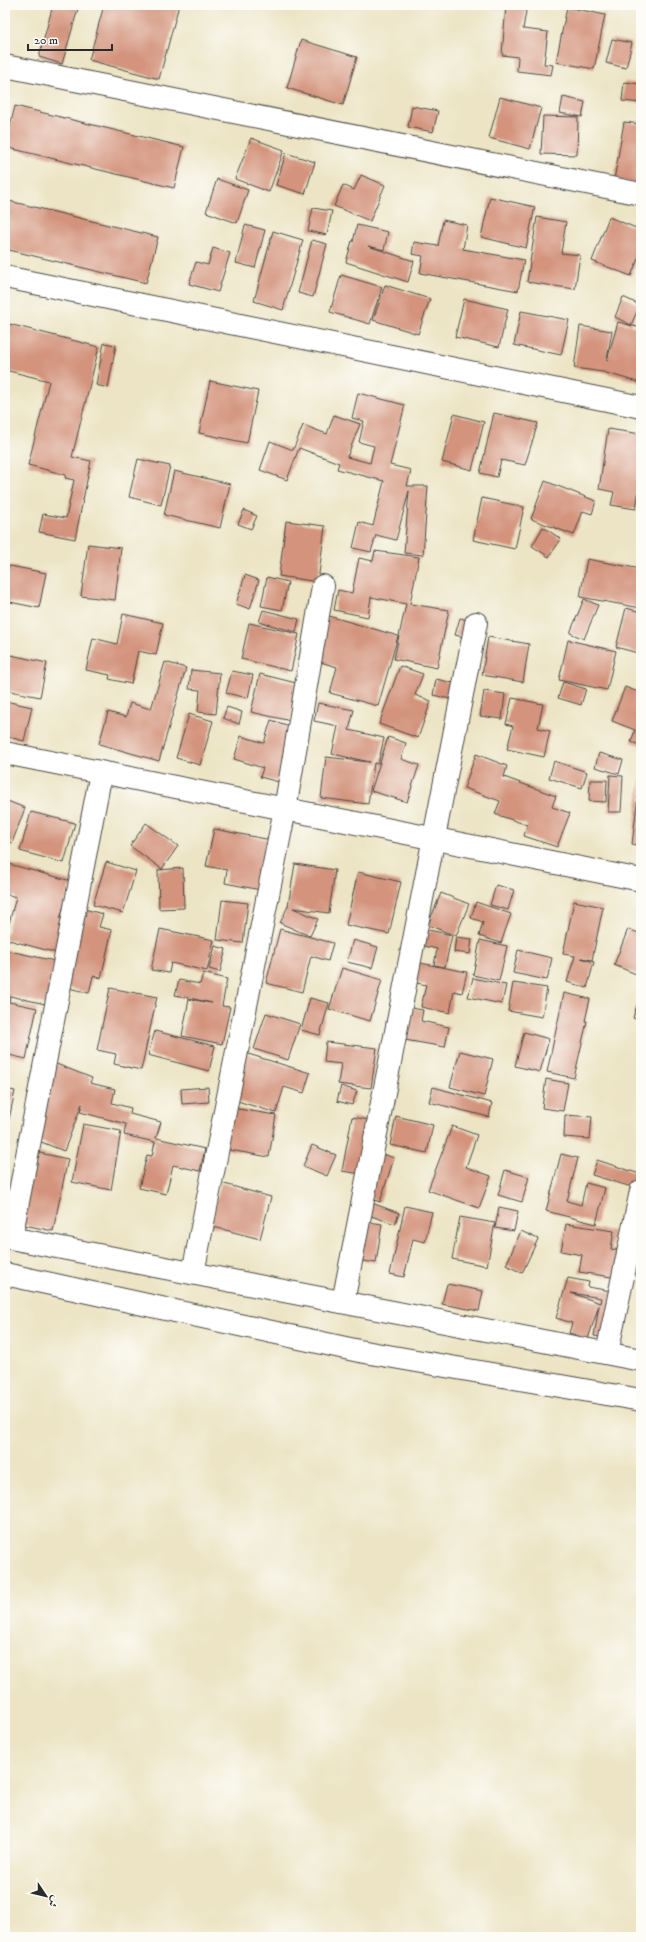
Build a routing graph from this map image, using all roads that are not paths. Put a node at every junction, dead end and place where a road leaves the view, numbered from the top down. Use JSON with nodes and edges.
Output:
{"nodes":[{"id":1,"x":5,"y":66,"type":"edge"},
{"id":2,"x":641,"y":194,"type":"edge"},
{"id":3,"x":5,"y":277,"type":"edge"},
{"id":4,"x":641,"y":407,"type":"edge"},
{"id":5,"x":323,"y":586,"type":"dead end"},
{"id":6,"x":476,"y":623,"type":"dead end"},
{"id":7,"x":5,"y":753,"type":"edge"},
{"id":8,"x":101,"y":773,"type":"junction"},
{"id":9,"x":285,"y":809,"type":"junction"},
{"id":10,"x":434,"y":838,"type":"junction"},
{"id":11,"x":641,"y":880,"type":"edge"},
{"id":12,"x":641,"y":1191,"type":"edge"},
{"id":13,"x":8,"y":1237,"type":"edge"},
{"id":14,"x":193,"y":1273,"type":"junction"},
{"id":15,"x":5,"y":1274,"type":"edge"},
{"id":16,"x":343,"y":1302,"type":"junction"},
{"id":17,"x":607,"y":1353,"type":"junction"},
{"id":18,"x":641,"y":1360,"type":"edge"},
{"id":19,"x":641,"y":1400,"type":"edge"}],
"edges":[{"from":1,"to":2,"type":"street"},
{"from":3,"to":4,"type":"street"},
{"from":5,"to":9,"type":"street"},
{"from":6,"to":10,"type":"street"},
{"from":7,"to":8,"type":"street"},
{"from":8,"to":9,"type":"street"},
{"from":8,"to":13,"type":"street"},
{"from":9,"to":10,"type":"street"},
{"from":9,"to":14,"type":"street"},
{"from":10,"to":11,"type":"street"},
{"from":10,"to":16,"type":"street"},
{"from":12,"to":17,"type":"street"},
{"from":13,"to":14,"type":"street"},
{"from":14,"to":16,"type":"street"},
{"from":15,"to":19,"type":"street"},
{"from":16,"to":17,"type":"street"},
{"from":17,"to":18,"type":"street"}]}
